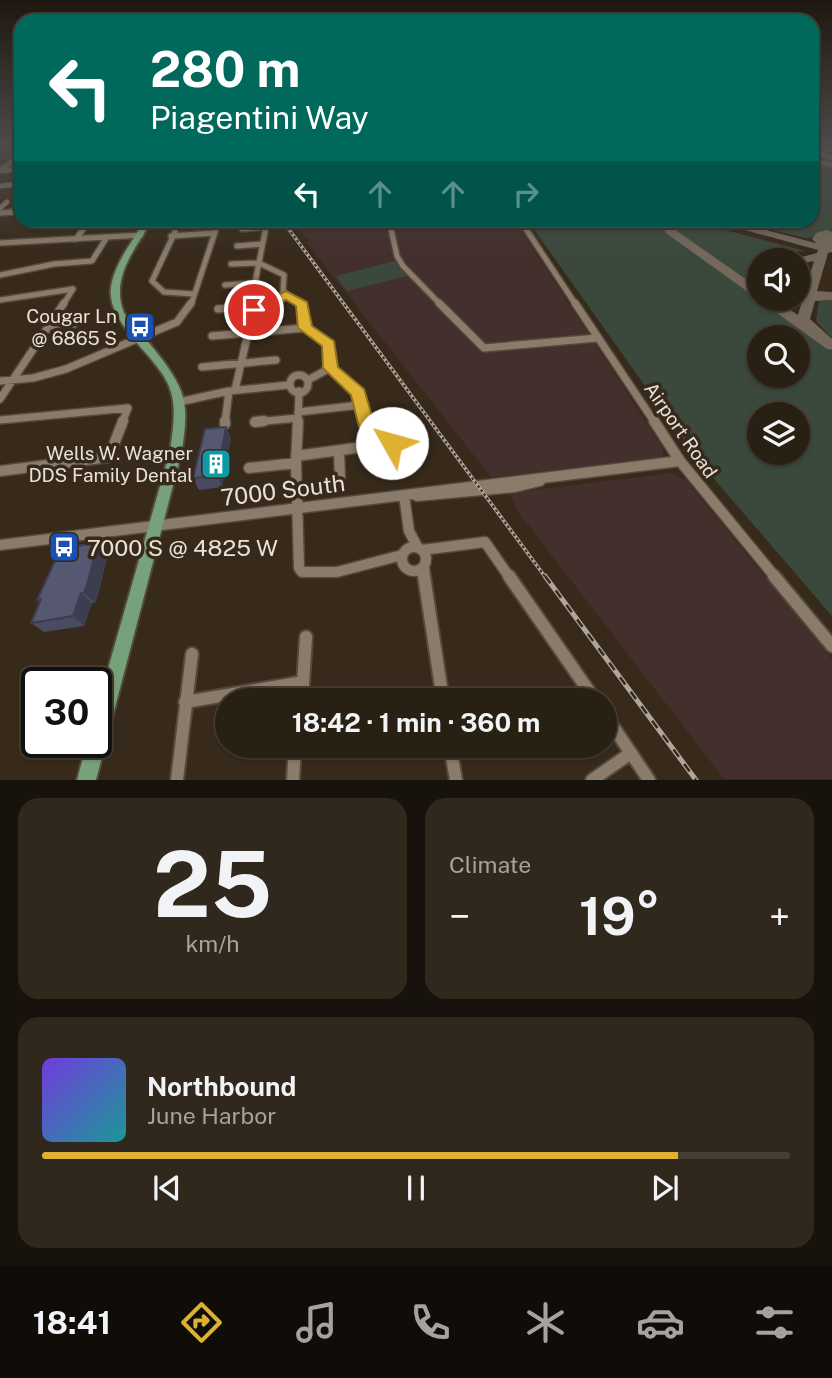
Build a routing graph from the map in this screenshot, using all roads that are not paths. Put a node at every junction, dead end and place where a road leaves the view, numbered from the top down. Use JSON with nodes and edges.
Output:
{"nodes":[{"id":1,"x":7,"y":201,"type":"dead end"},
{"id":2,"x":0,"y":210,"type":"edge"},
{"id":3,"x":84,"y":228,"type":"edge"},
{"id":4,"x":145,"y":228,"type":"edge"},
{"id":5,"x":216,"y":228,"type":"edge"},
{"id":6,"x":246,"y":228,"type":"edge"},
{"id":7,"x":264,"y":228,"type":"edge"},
{"id":8,"x":391,"y":228,"type":"edge"},
{"id":9,"x":525,"y":228,"type":"edge"},
{"id":10,"x":242,"y":229,"type":"dead end"},
{"id":11,"x":214,"y":233,"type":"junction"},
{"id":12,"x":141,"y":235,"type":"junction"},
{"id":13,"x":107,"y":237,"type":"junction"},
{"id":14,"x":76,"y":239,"type":"junction"},
{"id":15,"x":22,"y":242,"type":"junction"},
{"id":16,"x":0,"y":243,"type":"edge"},
{"id":17,"x":262,"y":244,"type":"junction"},
{"id":18,"x":237,"y":246,"type":"dead end"},
{"id":19,"x":16,"y":248,"type":"dead end"},
{"id":20,"x":259,"y":262,"type":"junction"},
{"id":21,"x":231,"y":264,"type":"dead end"},
{"id":22,"x":0,"y":275,"type":"edge"},
{"id":23,"x":255,"y":283,"type":"junction"},
{"id":24,"x":225,"y":285,"type":"dead end"},
{"id":25,"x":194,"y":294,"type":"junction"},
{"id":26,"x":286,"y":295,"type":"junction"},
{"id":27,"x":0,"y":300,"type":"edge"},
{"id":28,"x":255,"y":308,"type":"junction"},
{"id":29,"x":218,"y":309,"type":"dead end"},
{"id":30,"x":74,"y":324,"type":"dead end"},
{"id":31,"x":48,"y":326,"type":"junction"},
{"id":32,"x":305,"y":328,"type":"junction"},
{"id":33,"x":248,"y":333,"type":"junction"},
{"id":34,"x":212,"y":336,"type":"dead end"},
{"id":35,"x":597,"y":338,"type":"junction"},
{"id":36,"x":140,"y":339,"type":"junction"},
{"id":37,"x":276,"y":360,"type":"dead end"},
{"id":38,"x":239,"y":363,"type":"junction"},
{"id":39,"x":202,"y":367,"type":"dead end"},
{"id":40,"x":330,"y":368,"type":"junction"},
{"id":41,"x":12,"y":380,"type":"junction"},
{"id":42,"x":308,"y":380,"type":"junction"},
{"id":43,"x":0,"y":381,"type":"edge"},
{"id":44,"x":288,"y":385,"type":"junction"},
{"id":45,"x":232,"y":390,"type":"junction"},
{"id":46,"x":299,"y":391,"type":"junction"},
{"id":47,"x":0,"y":399,"type":"edge"},
{"id":48,"x":179,"y":402,"type":"junction"},
{"id":49,"x":360,"y":405,"type":"junction"},
{"id":50,"x":298,"y":415,"type":"junction"},
{"id":51,"x":0,"y":420,"type":"edge"},
{"id":52,"x":255,"y":422,"type":"dead end"},
{"id":53,"x":225,"y":424,"type":"edge"},
{"id":54,"x":392,"y":443,"type":"junction"},
{"id":55,"x":339,"y":452,"type":"junction"},
{"id":56,"x":296,"y":459,"type":"junction"},
{"id":57,"x":680,"y":461,"type":"junction"},
{"id":58,"x":249,"y":468,"type":"dead end"},
{"id":59,"x":0,"y":471,"type":"edge"},
{"id":60,"x":400,"y":473,"type":"dead end"},
{"id":61,"x":340,"y":479,"type":"dead end"},
{"id":62,"x":404,"y":495,"type":"junction"},
{"id":63,"x":297,"y":508,"type":"junction"},
{"id":64,"x":156,"y":525,"type":"junction"},
{"id":65,"x":409,"y":531,"type":"junction"},
{"id":66,"x":0,"y":545,"type":"edge"},
{"id":67,"x":404,"y":552,"type":"junction"},
{"id":68,"x":423,"y":556,"type":"junction"},
{"id":69,"x":382,"y":563,"type":"junction"},
{"id":70,"x":408,"y":569,"type":"junction"},
{"id":71,"x":425,"y":589,"type":"junction"},
{"id":72,"x":306,"y":637,"type":"dead end"},
{"id":73,"x":832,"y":646,"type":"edge"},
{"id":74,"x":192,"y":654,"type":"dead end"},
{"id":75,"x":303,"y":682,"type":"junction"},
{"id":76,"x":303,"y":688,"type":"edge"},
{"id":77,"x":441,"y":688,"type":"edge"},
{"id":78,"x":587,"y":688,"type":"edge"},
{"id":79,"x":185,"y":702,"type":"junction"},
{"id":80,"x":617,"y":732,"type":"edge"},
{"id":81,"x":631,"y":753,"type":"junction"},
{"id":82,"x":294,"y":758,"type":"edge"},
{"id":83,"x":452,"y":758,"type":"edge"},
{"id":84,"x":86,"y":779,"type":"edge"},
{"id":85,"x":177,"y":779,"type":"edge"},
{"id":86,"x":293,"y":779,"type":"edge"},
{"id":87,"x":456,"y":779,"type":"edge"},
{"id":88,"x":592,"y":779,"type":"edge"},
{"id":89,"x":649,"y":779,"type":"edge"}],
"edges":[{"from":1,"to":2,"type":"street"},
{"from":3,"to":14,"type":"street"},
{"from":4,"to":12,"type":"main road"},
{"from":5,"to":11,"type":"street"},
{"from":6,"to":10,"type":"street"},
{"from":7,"to":17,"type":"street"},
{"from":8,"to":35,"type":"street"},
{"from":9,"to":35,"type":"street","name":"Airport Road"},
{"from":11,"to":25,"type":"street"},
{"from":11,"to":25,"type":"street"},
{"from":12,"to":13,"type":"street"},
{"from":12,"to":36,"type":"main road"},
{"from":13,"to":14,"type":"street"},
{"from":13,"to":22,"type":"street"},
{"from":14,"to":15,"type":"street"},
{"from":15,"to":16,"type":"street"},
{"from":15,"to":19,"type":"street"},
{"from":17,"to":18,"type":"street"},
{"from":17,"to":20,"type":"street"},
{"from":20,"to":21,"type":"street"},
{"from":20,"to":23,"type":"street"},
{"from":20,"to":26,"type":"street"},
{"from":23,"to":24,"type":"street"},
{"from":23,"to":28,"type":"street"},
{"from":25,"to":36,"type":"street"},
{"from":26,"to":28,"type":"street"},
{"from":26,"to":32,"type":"street"},
{"from":27,"to":31,"type":"street"},
{"from":28,"to":29,"type":"street"},
{"from":28,"to":33,"type":"street"},
{"from":30,"to":31,"type":"street"},
{"from":31,"to":41,"type":"street"},
{"from":32,"to":33,"type":"street"},
{"from":32,"to":40,"type":"street"},
{"from":33,"to":34,"type":"street"},
{"from":33,"to":38,"type":"street"},
{"from":35,"to":57,"type":"street","name":"Airport Road"},
{"from":36,"to":41,"type":"street"},
{"from":36,"to":48,"type":"main road"},
{"from":37,"to":38,"type":"street"},
{"from":38,"to":39,"type":"street"},
{"from":38,"to":45,"type":"street"},
{"from":40,"to":42,"type":"street"},
{"from":40,"to":49,"type":"street"},
{"from":41,"to":43,"type":"street"},
{"from":41,"to":47,"type":"street"},
{"from":42,"to":44,"type":"street"},
{"from":42,"to":46,"type":"street"},
{"from":44,"to":45,"type":"street"},
{"from":44,"to":46,"type":"street"},
{"from":45,"to":48,"type":"street"},
{"from":45,"to":53,"type":"street"},
{"from":46,"to":50,"type":"street"},
{"from":48,"to":64,"type":"main road"},
{"from":49,"to":50,"type":"street"},
{"from":49,"to":54,"type":"street"},
{"from":50,"to":52,"type":"street"},
{"from":50,"to":56,"type":"street"},
{"from":51,"to":59,"type":"street"},
{"from":54,"to":55,"type":"street"},
{"from":54,"to":60,"type":"street"},
{"from":55,"to":56,"type":"street"},
{"from":55,"to":61,"type":"street"},
{"from":56,"to":58,"type":"street"},
{"from":56,"to":63,"type":"street"},
{"from":57,"to":62,"type":"street","name":"7000 South"},
{"from":57,"to":73,"type":"street","name":"Airport Road"},
{"from":62,"to":63,"type":"street","name":"7000 South"},
{"from":62,"to":65,"type":"street"},
{"from":63,"to":64,"type":"street","name":"7000 South"},
{"from":63,"to":69,"type":"street"},
{"from":64,"to":66,"type":"street","name":"7000 South"},
{"from":64,"to":84,"type":"main road"},
{"from":65,"to":67,"type":"street"},
{"from":65,"to":68,"type":"street"},
{"from":67,"to":68,"type":"street"},
{"from":67,"to":69,"type":"street"},
{"from":67,"to":70,"type":"street"},
{"from":68,"to":70,"type":"street"},
{"from":68,"to":71,"type":"street"},
{"from":68,"to":78,"type":"street"},
{"from":69,"to":70,"type":"street"},
{"from":70,"to":71,"type":"street"},
{"from":71,"to":77,"type":"street"},
{"from":72,"to":75,"type":"street"},
{"from":74,"to":79,"type":"street"},
{"from":75,"to":76,"type":"street"},
{"from":75,"to":79,"type":"street"},
{"from":79,"to":85,"type":"street"},
{"from":80,"to":81,"type":"street"},
{"from":81,"to":88,"type":"street"},
{"from":81,"to":89,"type":"street"},
{"from":82,"to":86,"type":"street"},
{"from":83,"to":87,"type":"street"}]}
